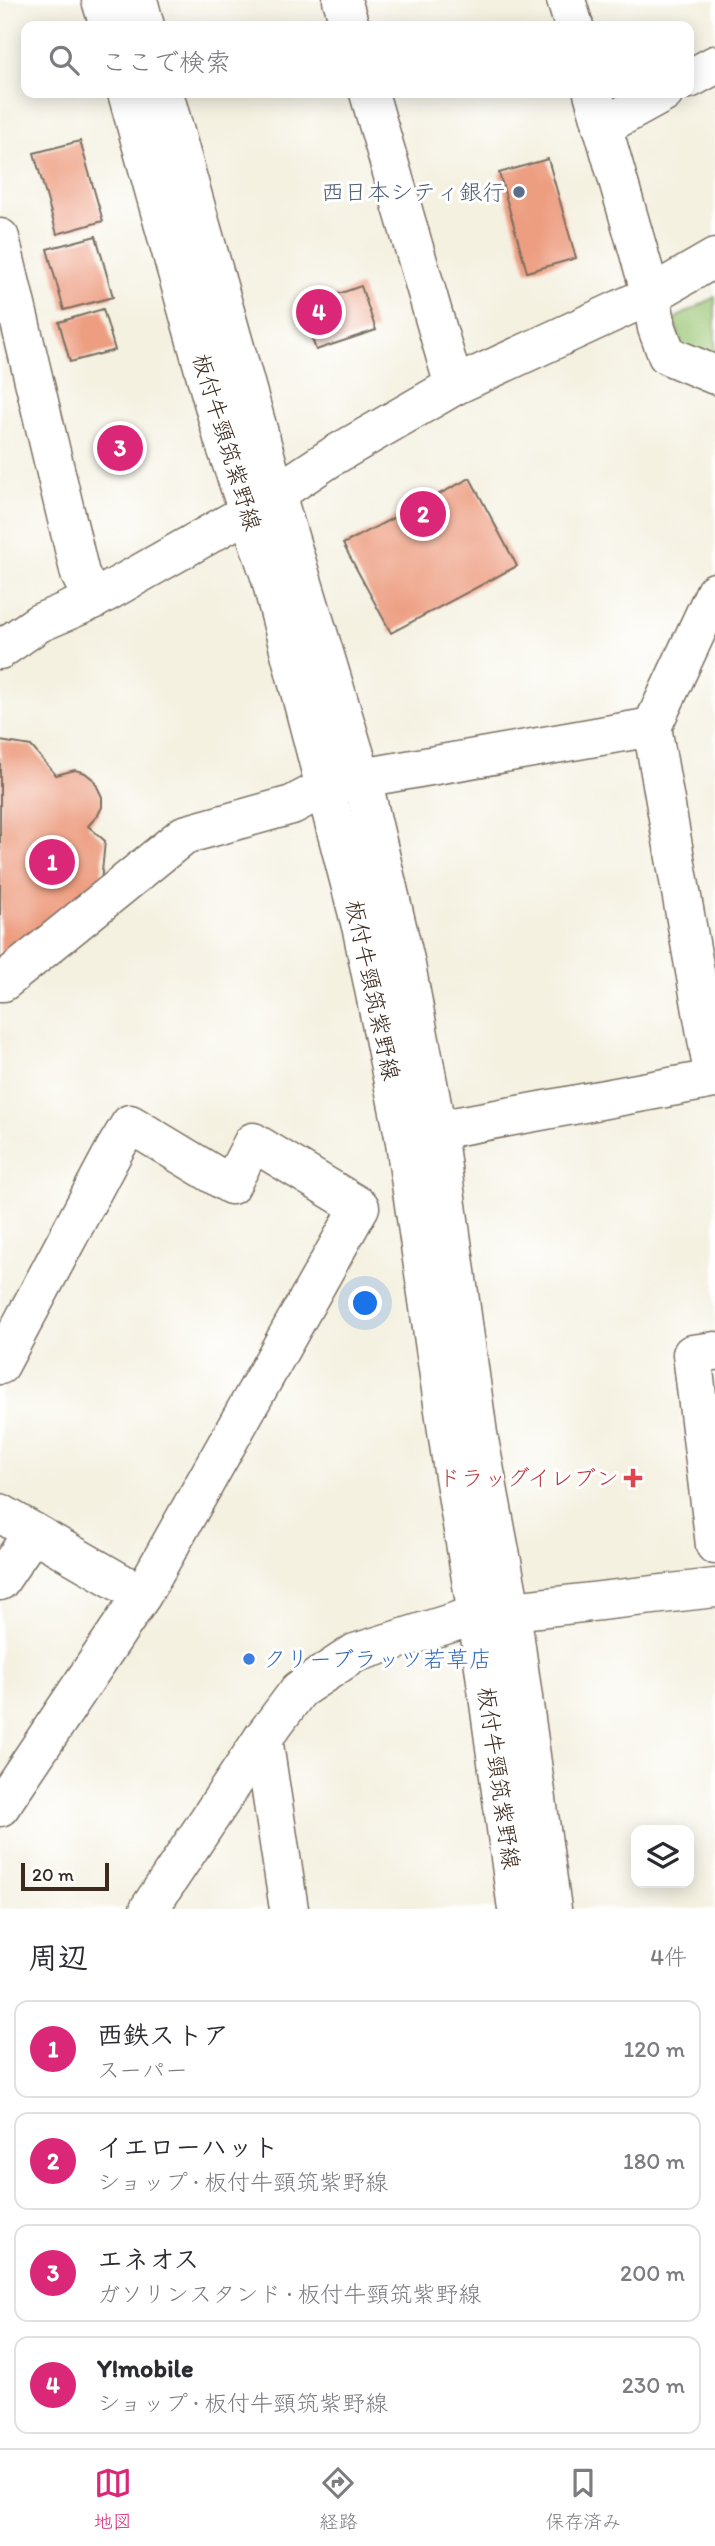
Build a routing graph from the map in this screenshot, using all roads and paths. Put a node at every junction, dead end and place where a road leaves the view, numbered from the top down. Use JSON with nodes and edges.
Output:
{"nodes":[{"id":1,"x":101,"y":0,"type":"edge"},
{"id":2,"x":138,"y":0,"type":"edge"},
{"id":3,"x":342,"y":0,"type":"edge"},
{"id":4,"x":566,"y":0,"type":"edge"},
{"id":5,"x":107,"y":21,"type":"edge"},
{"id":6,"x":144,"y":21,"type":"edge"},
{"id":7,"x":348,"y":21,"type":"edge"},
{"id":8,"x":572,"y":21,"type":"edge"},
{"id":9,"x":715,"y":65,"type":"edge"},
{"id":10,"x":694,"y":76,"type":"edge"},
{"id":11,"x":128,"y":98,"type":"edge"},
{"id":12,"x":164,"y":98,"type":"edge"},
{"id":13,"x":370,"y":98,"type":"edge"},
{"id":14,"x":644,"y":98,"type":"edge"},
{"id":15,"x":597,"y":110,"type":"edge"},
{"id":16,"x":0,"y":238,"type":"edge"},
{"id":17,"x":715,"y":258,"type":"edge"},
{"id":18,"x":650,"y":295,"type":"junction"},
{"id":19,"x":715,"y":376,"type":"edge"},
{"id":20,"x":454,"y":386,"type":"junction"},
{"id":21,"x":262,"y":504,"type":"junction"},
{"id":22,"x":714,"y":596,"type":"edge"},
{"id":23,"x":93,"y":600,"type":"junction"},
{"id":24,"x":0,"y":650,"type":"edge"},
{"id":25,"x":652,"y":727,"type":"junction"},
{"id":26,"x":362,"y":778,"type":"junction"},
{"id":27,"x":324,"y":788,"type":"junction"},
{"id":28,"x":0,"y":982,"type":"edge"},
{"id":29,"x":421,"y":1134,"type":"junction"},
{"id":30,"x":715,"y":1351,"type":"edge"},
{"id":31,"x":0,"y":1365,"type":"edge"},
{"id":32,"x":0,"y":1513,"type":"edge"},
{"id":33,"x":33,"y":1532,"type":"junction"},
{"id":34,"x":715,"y":1545,"type":"edge"},
{"id":35,"x":0,"y":1581,"type":"edge"},
{"id":36,"x":715,"y":1588,"type":"edge"},
{"id":37,"x":142,"y":1595,"type":"junction"},
{"id":38,"x":494,"y":1613,"type":"junction"},
{"id":39,"x":263,"y":1738,"type":"junction"},
{"id":40,"x":0,"y":1807,"type":"edge"},
{"id":41,"x":149,"y":1909,"type":"edge"},
{"id":42,"x":289,"y":1909,"type":"edge"},
{"id":43,"x":517,"y":1909,"type":"edge"},
{"id":44,"x":551,"y":1909,"type":"edge"}],
"edges":[{"from":1,"to":5,"type":"street"},
{"from":2,"to":6,"type":"street"},
{"from":3,"to":7,"type":"street"},
{"from":4,"to":8,"type":"street"},
{"from":9,"to":10,"type":"street"},
{"from":11,"to":21,"type":"street","name":"板付牛頸筑紫野線"},
{"from":12,"to":21,"type":"street","name":"板付牛頸筑紫野線"},
{"from":13,"to":20,"type":"street"},
{"from":14,"to":15,"type":"street"},
{"from":15,"to":18,"type":"street"},
{"from":16,"to":23,"type":"street"},
{"from":17,"to":18,"type":"street"},
{"from":18,"to":19,"type":"street"},
{"from":18,"to":20,"type":"street"},
{"from":20,"to":21,"type":"street"},
{"from":21,"to":23,"type":"street"},
{"from":21,"to":26,"type":"street","name":"板付牛頸筑紫野線"},
{"from":21,"to":27,"type":"street","name":"板付牛頸筑紫野線"},
{"from":22,"to":25,"type":"street"},
{"from":23,"to":24,"type":"street"},
{"from":25,"to":26,"type":"street"},
{"from":25,"to":29,"type":"street"},
{"from":26,"to":27,"type":"street"},
{"from":26,"to":29,"type":"street","name":"板付牛頸筑紫野線"},
{"from":27,"to":28,"type":"street"},
{"from":27,"to":29,"type":"street","name":"板付牛頸筑紫野線"},
{"from":29,"to":38,"type":"street","name":"板付牛頸筑紫野線"},
{"from":30,"to":34,"type":"street"},
{"from":31,"to":37,"type":"street"},
{"from":32,"to":33,"type":"street"},
{"from":33,"to":35,"type":"street"},
{"from":33,"to":37,"type":"street"},
{"from":36,"to":38,"type":"street"},
{"from":37,"to":40,"type":"street"},
{"from":38,"to":39,"type":"street"},
{"from":38,"to":43,"type":"street","name":"板付牛頸筑紫野線"},
{"from":38,"to":44,"type":"street","name":"板付牛頸筑紫野線"},
{"from":39,"to":41,"type":"street"},
{"from":39,"to":42,"type":"street"}]}
